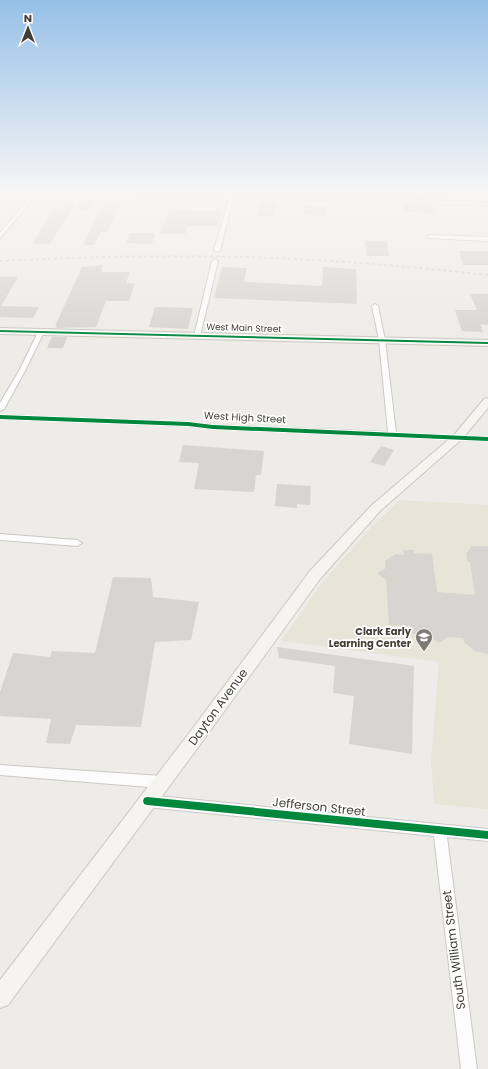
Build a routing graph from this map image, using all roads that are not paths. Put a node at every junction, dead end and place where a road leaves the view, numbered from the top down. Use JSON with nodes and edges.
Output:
{"nodes":[{"id":1,"x":219,"y":242,"type":"edge"},
{"id":2,"x":217,"y":250,"type":"dead end"},
{"id":3,"x":215,"y":261,"type":"dead end"},
{"id":4,"x":375,"y":306,"type":"dead end"},
{"id":5,"x":0,"y":331,"type":"edge"},
{"id":6,"x":41,"y":332,"type":"junction"},
{"id":7,"x":198,"y":336,"type":"junction"},
{"id":8,"x":382,"y":340,"type":"junction"},
{"id":9,"x":488,"y":343,"type":"edge"},
{"id":10,"x":488,"y":401,"type":"edge"},
{"id":11,"x":0,"y":409,"type":"edge"},
{"id":12,"x":0,"y":417,"type":"edge"},
{"id":13,"x":392,"y":434,"type":"junction"},
{"id":14,"x":458,"y":437,"type":"junction"},
{"id":15,"x":488,"y":439,"type":"edge"},
{"id":16,"x":0,"y":537,"type":"edge"},
{"id":17,"x":77,"y":543,"type":"dead end"},
{"id":18,"x":0,"y":770,"type":"edge"},
{"id":19,"x":161,"y":782,"type":"junction"},
{"id":20,"x":147,"y":801,"type":"junction"},
{"id":21,"x":440,"y":831,"type":"junction"},
{"id":22,"x":488,"y":835,"type":"edge"},
{"id":23,"x":0,"y":997,"type":"edge"},
{"id":24,"x":469,"y":1069,"type":"edge"}],
"edges":[{"from":1,"to":2,"type":"street"},
{"from":3,"to":7,"type":"street"},
{"from":4,"to":8,"type":"street"},
{"from":5,"to":6,"type":"main road","name":"West Main Street"},
{"from":6,"to":7,"type":"main road","name":"West Main Street"},
{"from":6,"to":11,"type":"street"},
{"from":7,"to":8,"type":"main road","name":"West Main Street"},
{"from":8,"to":9,"type":"main road","name":"West Main Street"},
{"from":8,"to":13,"type":"street"},
{"from":10,"to":14,"type":"main road","name":"Dayton Avenue"},
{"from":12,"to":13,"type":"street","name":"West High Street"},
{"from":13,"to":14,"type":"street","name":"West High Street"},
{"from":14,"to":15,"type":"street","name":"West High Street"},
{"from":14,"to":19,"type":"main road","name":"Dayton Avenue"},
{"from":16,"to":17,"type":"street"},
{"from":18,"to":19,"type":"street"},
{"from":19,"to":20,"type":"main road","name":"Dayton Avenue"},
{"from":20,"to":21,"type":"street","name":"Jefferson Street"},
{"from":20,"to":23,"type":"main road","name":"Dayton Avenue"},
{"from":21,"to":22,"type":"street","name":"Jefferson Street"},
{"from":21,"to":24,"type":"street","name":"South William Street"}]}
